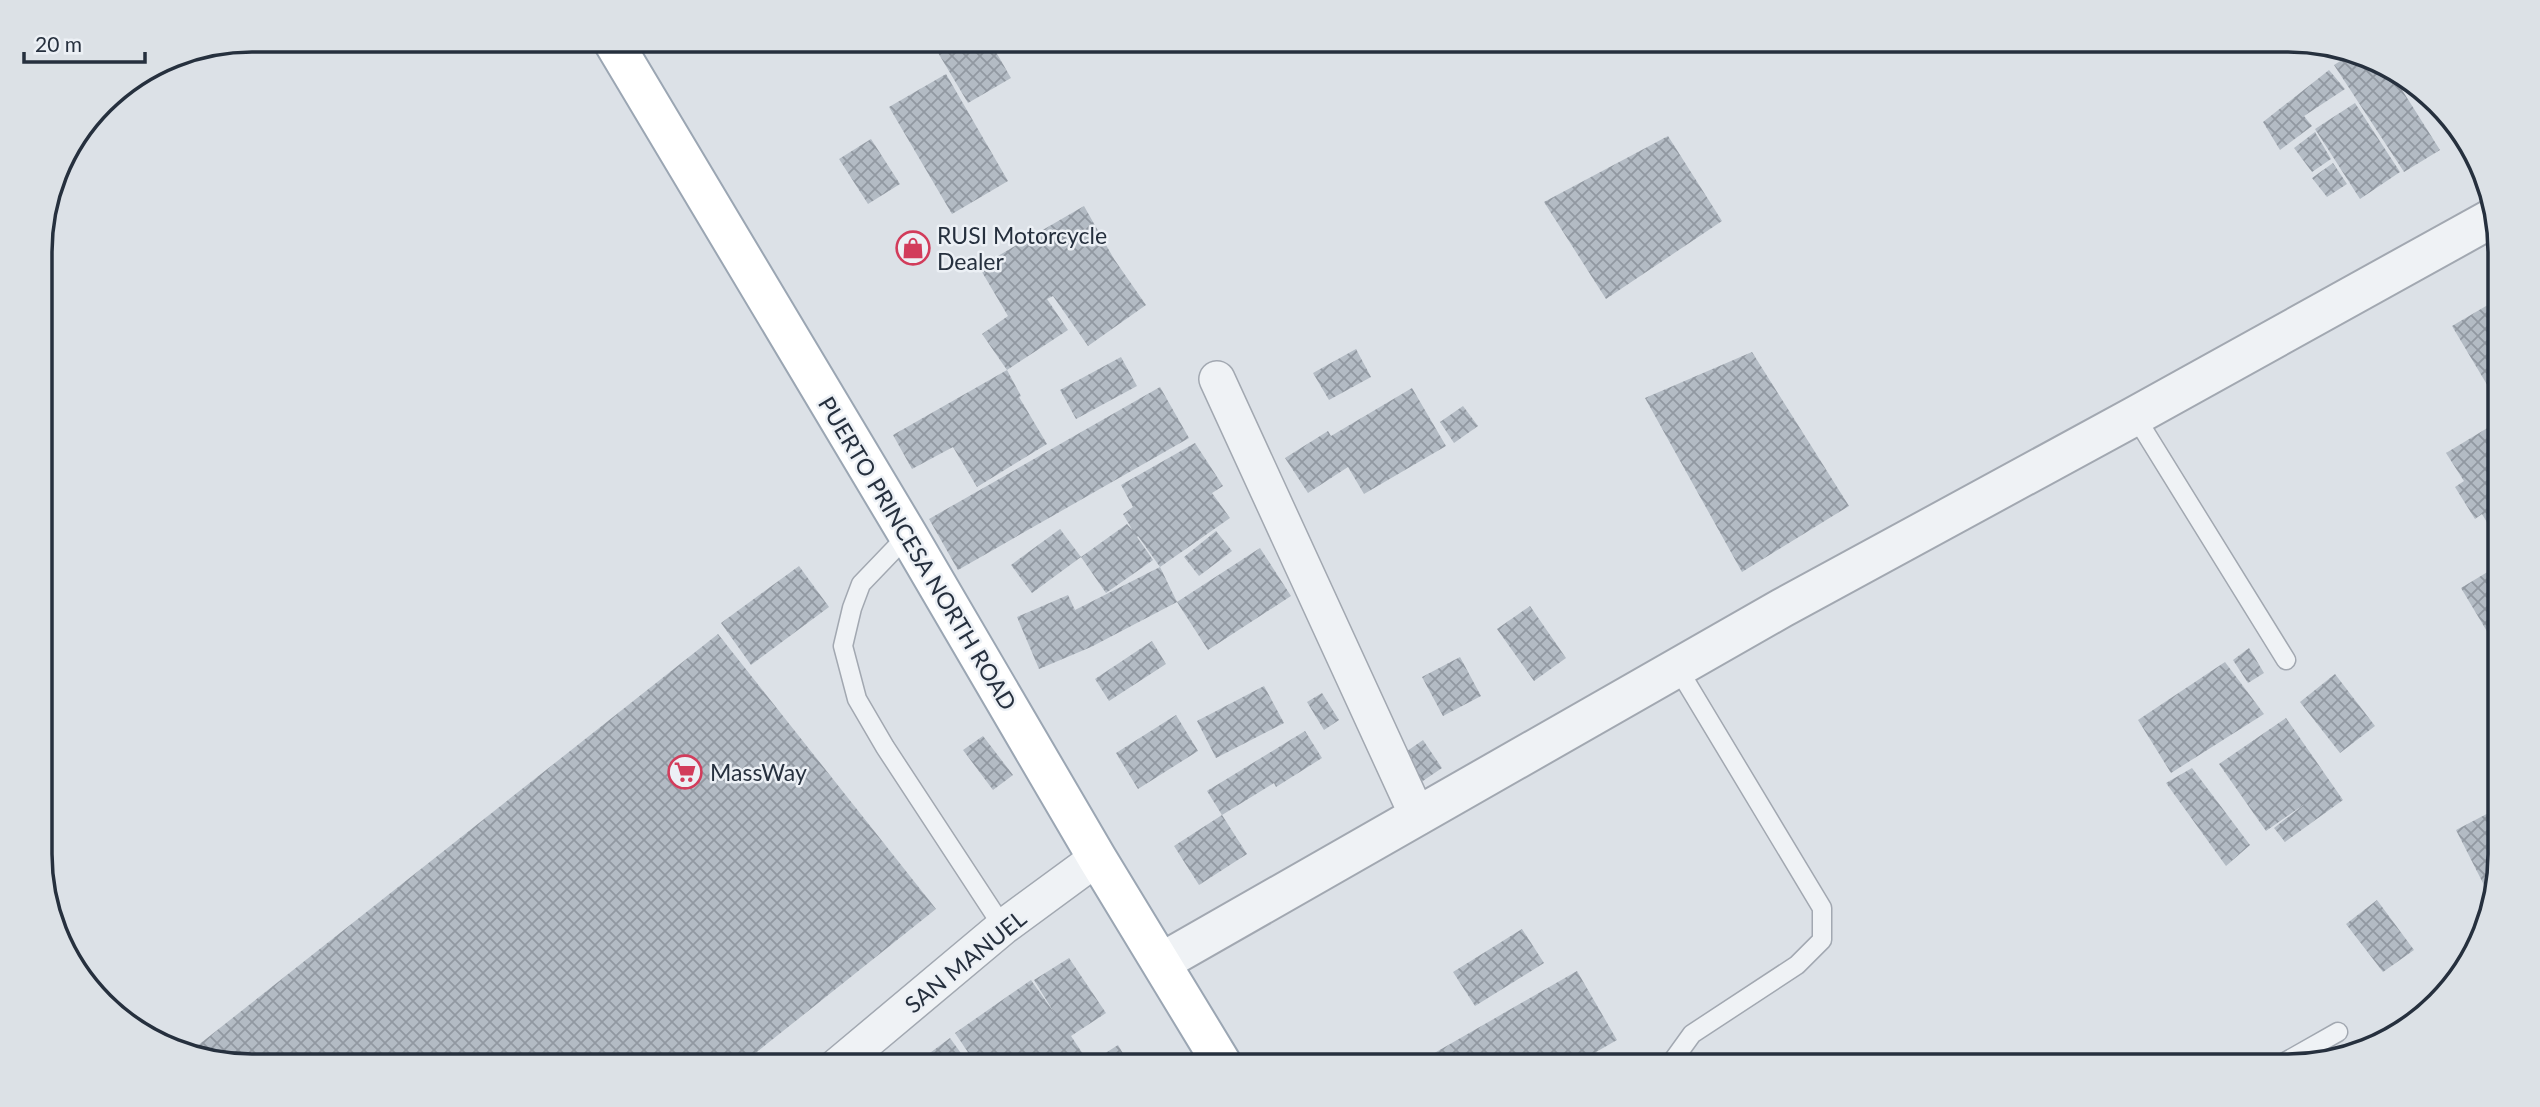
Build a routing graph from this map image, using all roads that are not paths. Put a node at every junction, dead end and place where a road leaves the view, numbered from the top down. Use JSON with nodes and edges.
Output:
{"nodes":[{"id":1,"x":620,"y":53,"type":"edge"},
{"id":2,"x":2485,"y":222,"type":"edge"},
{"id":3,"x":1217,"y":379,"type":"dead end"},
{"id":4,"x":2135,"y":416,"type":"junction"},
{"id":5,"x":908,"y":535,"type":"junction"},
{"id":6,"x":2286,"y":660,"type":"dead end"},
{"id":7,"x":1677,"y":667,"type":"junction"},
{"id":8,"x":1418,"y":817,"type":"junction"},
{"id":9,"x":1097,"y":859,"type":"junction"},
{"id":10,"x":1003,"y":927,"type":"junction"},
{"id":11,"x":1162,"y":962,"type":"junction"},
{"id":12,"x":2338,"y":1032,"type":"dead end"},
{"id":13,"x":852,"y":1054,"type":"edge"},
{"id":14,"x":1216,"y":1054,"type":"edge"},
{"id":15,"x":1678,"y":1054,"type":"edge"},
{"id":16,"x":2299,"y":1054,"type":"edge"}],
"edges":[{"from":1,"to":5,"type":"main road","name":"PUERTO PRINCESA NORTH ROAD"},
{"from":2,"to":4,"type":"street"},
{"from":3,"to":8,"type":"street"},
{"from":4,"to":6,"type":"lane"},
{"from":4,"to":7,"type":"street"},
{"from":5,"to":9,"type":"main road","name":"PUERTO PRINCESA NORTH ROAD"},
{"from":5,"to":10,"type":"lane"},
{"from":7,"to":8,"type":"street"},
{"from":7,"to":15,"type":"lane"},
{"from":8,"to":11,"type":"street"},
{"from":9,"to":10,"type":"street","name":"SAN MANUEL"},
{"from":9,"to":11,"type":"main road","name":"PUERTO PRINCESA NORTH ROAD"},
{"from":10,"to":13,"type":"street","name":"SAN MANUEL"},
{"from":11,"to":14,"type":"main road","name":"PUERTO PRINCESA NORTH ROAD"},
{"from":12,"to":16,"type":"lane"}]}
